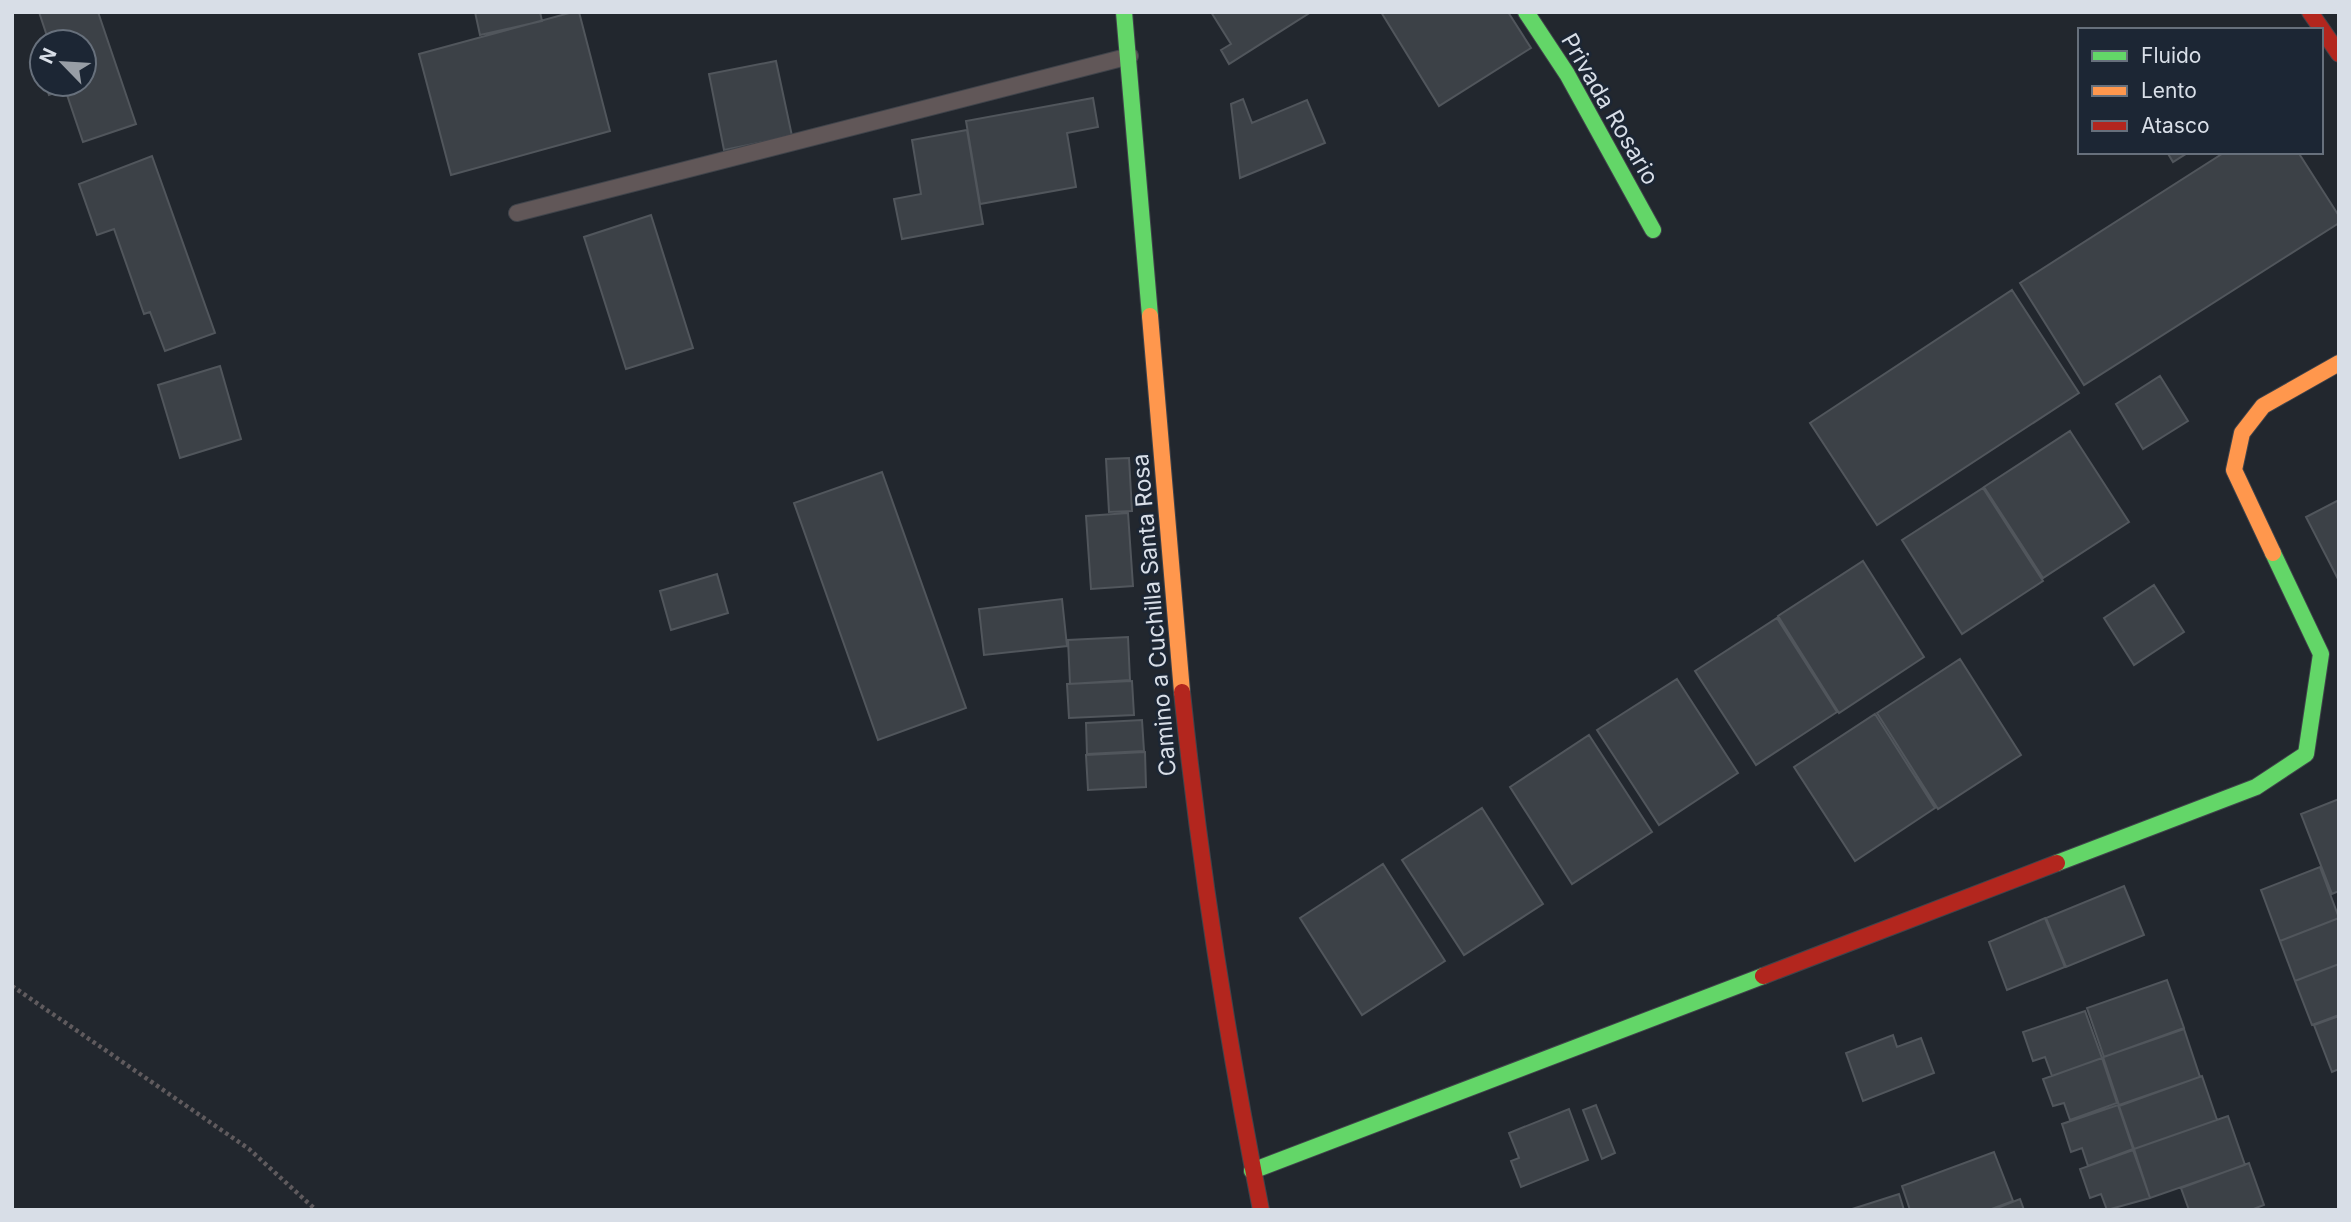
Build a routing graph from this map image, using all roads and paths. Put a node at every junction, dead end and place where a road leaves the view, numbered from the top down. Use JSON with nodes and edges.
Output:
{"nodes":[{"id":1,"x":1124,"y":12,"type":"edge"},
{"id":2,"x":1526,"y":12,"type":"edge"},
{"id":3,"x":2310,"y":12,"type":"edge"},
{"id":4,"x":2321,"y":28,"type":"edge"},
{"id":5,"x":2323,"y":31,"type":"edge"},
{"id":6,"x":2339,"y":54,"type":"edge"},
{"id":7,"x":1130,"y":56,"type":"junction"},
{"id":8,"x":517,"y":213,"type":"dead end"},
{"id":9,"x":1653,"y":230,"type":"dead end"},
{"id":10,"x":2339,"y":363,"type":"edge"},
{"id":11,"x":12,"y":986,"type":"edge"},
{"id":12,"x":1252,"y":1171,"type":"junction"},
{"id":13,"x":316,"y":1210,"type":"edge"},
{"id":14,"x":1261,"y":1210,"type":"edge"}],
"edges":[{"from":1,"to":7,"type":"street","name":"Camino a Cuchilla Santa Rosa"},
{"from":2,"to":9,"type":"street","name":"Privada Rosario"},
{"from":3,"to":4,"type":"street"},
{"from":5,"to":6,"type":"street"},
{"from":7,"to":8,"type":"lane"},
{"from":7,"to":12,"type":"street","name":"Camino a Cuchilla Santa Rosa"},
{"from":10,"to":12,"type":"street"},
{"from":11,"to":13,"type":"path"},
{"from":12,"to":14,"type":"street","name":"Camino a Cuchilla Santa Rosa"}]}
